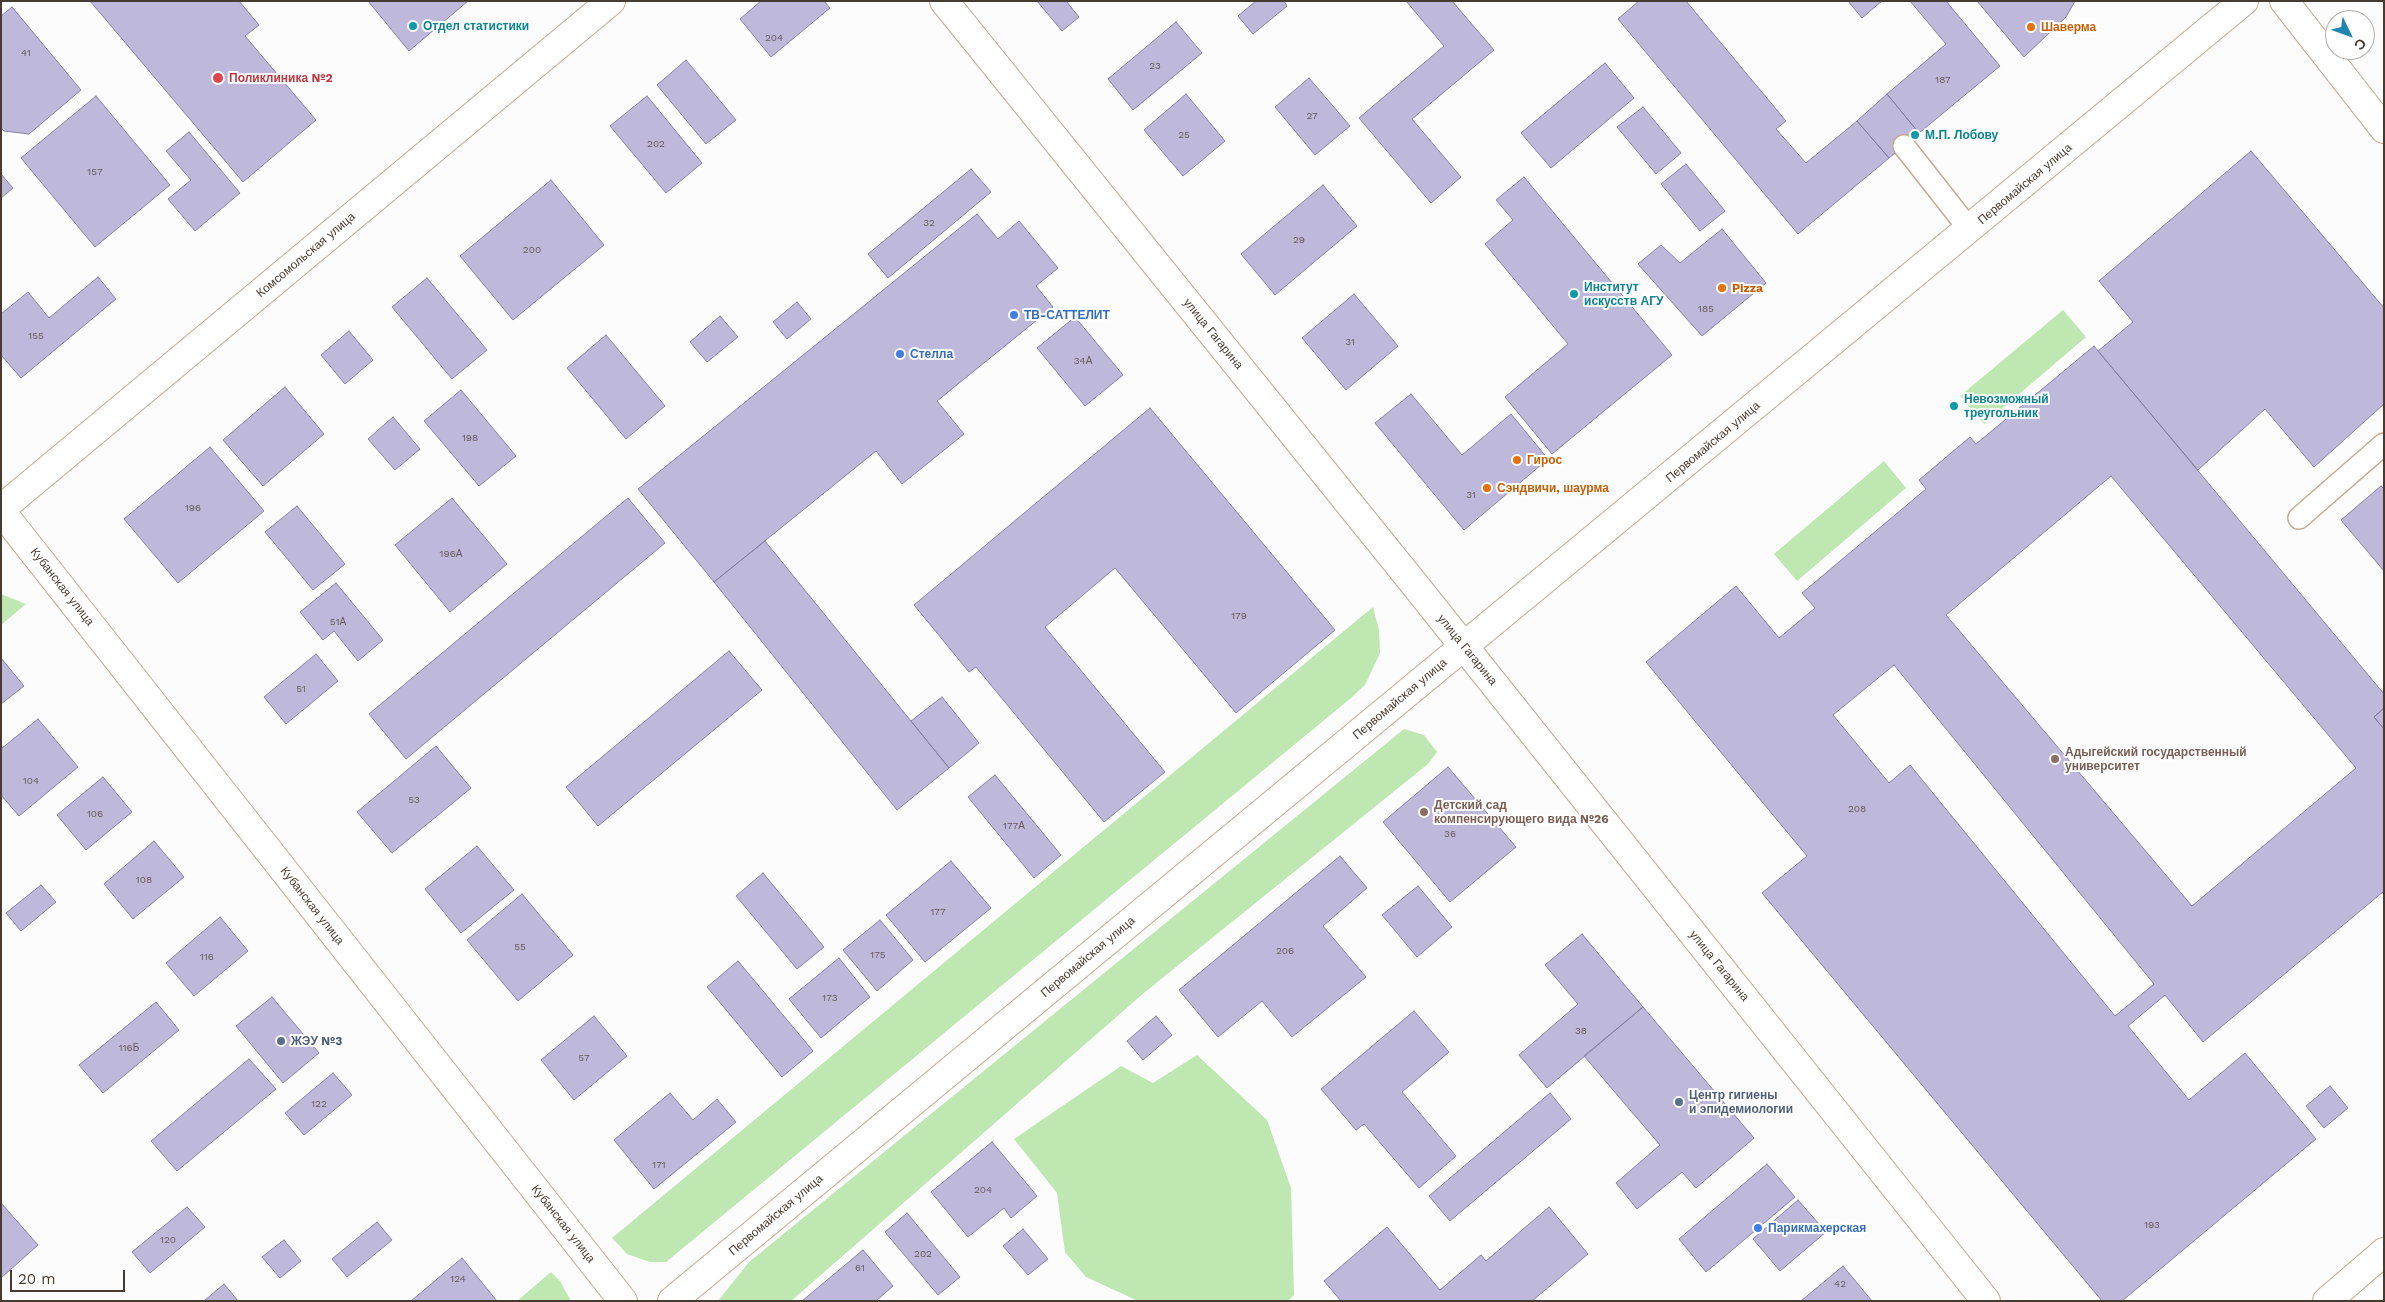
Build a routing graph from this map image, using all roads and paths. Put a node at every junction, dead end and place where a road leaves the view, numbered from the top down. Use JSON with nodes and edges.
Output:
{"nodes":[{"id":1,"x":611,"y":1,"type":"edge"},
{"id":2,"x":944,"y":1,"type":"edge"},
{"id":3,"x":2244,"y":1,"type":"edge"},
{"id":4,"x":2284,"y":1,"type":"edge"},
{"id":5,"x":2384,"y":129,"type":"edge"},
{"id":6,"x":1904,"y":146,"type":"dead end"},
{"id":7,"x":1970,"y":230,"type":"junction"},
{"id":8,"x":2384,"y":444,"type":"edge"},
{"id":9,"x":1,"y":510,"type":"edge"},
{"id":10,"x":2299,"y":518,"type":"dead end"},
{"id":11,"x":1463,"y":646,"type":"junction"},
{"id":12,"x":2384,"y":1252,"type":"edge"},
{"id":13,"x":623,"y":1301,"type":"edge"},
{"id":14,"x":672,"y":1301,"type":"edge"},
{"id":15,"x":1986,"y":1301,"type":"edge"},
{"id":16,"x":2327,"y":1301,"type":"edge"}],
"edges":[{"from":1,"to":9,"type":"street","name":"Комсомольская улица"},
{"from":2,"to":11,"type":"street","name":"улица Гагарина"},
{"from":3,"to":7,"type":"street","name":"Первомайская улица"},
{"from":4,"to":5,"type":"street"},
{"from":6,"to":7,"type":"lane"},
{"from":7,"to":11,"type":"street","name":"Первомайская улица"},
{"from":8,"to":10,"type":"lane"},
{"from":9,"to":13,"type":"street","name":"Кубанская улица"},
{"from":11,"to":14,"type":"street","name":"Первомайская улица"},
{"from":11,"to":15,"type":"street","name":"улица Гагарина"},
{"from":12,"to":16,"type":"street"}]}
